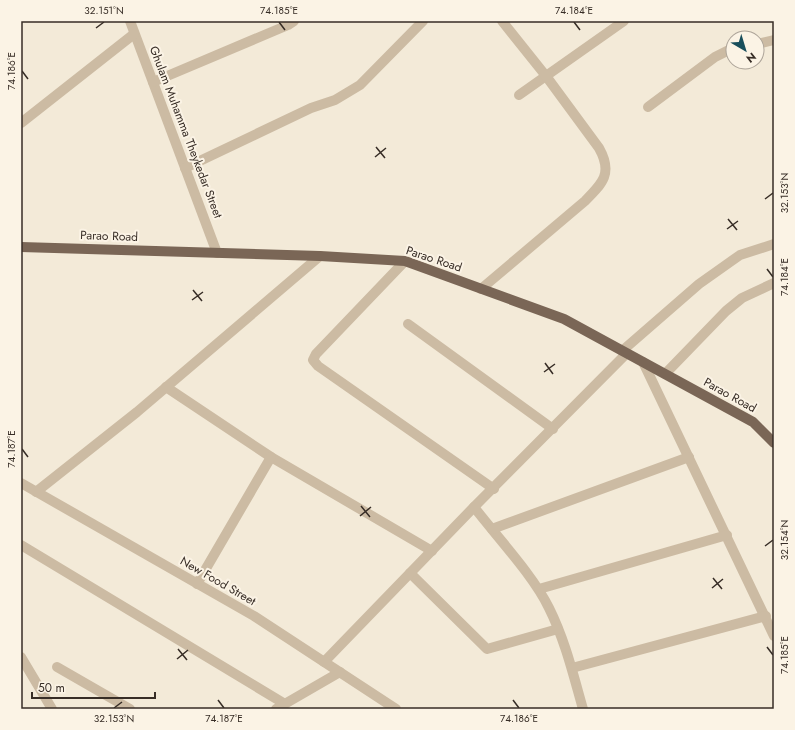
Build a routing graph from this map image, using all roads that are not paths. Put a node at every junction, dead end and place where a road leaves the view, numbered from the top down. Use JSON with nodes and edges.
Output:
{"nodes":[{"id":1,"x":130,"y":21,"type":"edge"},
{"id":2,"x":294,"y":21,"type":"edge"},
{"id":3,"x":423,"y":21,"type":"edge"},
{"id":4,"x":502,"y":21,"type":"edge"},
{"id":5,"x":624,"y":21,"type":"edge"},
{"id":6,"x":134,"y":34,"type":"junction"},
{"id":7,"x":725,"y":52,"type":"edge"},
{"id":8,"x":546,"y":76,"type":"junction"},
{"id":9,"x":153,"y":82,"type":"junction"},
{"id":10,"x":520,"y":95,"type":"dead end"},
{"id":11,"x":648,"y":107,"type":"dead end"},
{"id":12,"x":21,"y":123,"type":"edge"},
{"id":13,"x":185,"y":168,"type":"junction"},
{"id":14,"x":774,"y":244,"type":"edge"},
{"id":15,"x":21,"y":247,"type":"edge"},
{"id":16,"x":217,"y":252,"type":"junction"},
{"id":17,"x":320,"y":256,"type":"junction"},
{"id":18,"x":405,"y":261,"type":"junction"},
{"id":19,"x":774,"y":283,"type":"edge"},
{"id":20,"x":481,"y":289,"type":"junction"},
{"id":21,"x":408,"y":324,"type":"dead end"},
{"id":22,"x":625,"y":352,"type":"junction"},
{"id":23,"x":643,"y":362,"type":"junction"},
{"id":24,"x":665,"y":374,"type":"junction"},
{"id":25,"x":166,"y":387,"type":"junction"},
{"id":26,"x":553,"y":429,"type":"junction"},
{"id":27,"x":774,"y":443,"type":"edge"},
{"id":28,"x":271,"y":456,"type":"junction"},
{"id":29,"x":689,"y":457,"type":"junction"},
{"id":30,"x":21,"y":484,"type":"edge"},
{"id":31,"x":494,"y":489,"type":"junction"},
{"id":32,"x":36,"y":492,"type":"junction"},
{"id":33,"x":474,"y":507,"type":"junction"},
{"id":34,"x":492,"y":530,"type":"junction"},
{"id":35,"x":727,"y":535,"type":"junction"},
{"id":36,"x":21,"y":545,"type":"edge"},
{"id":37,"x":432,"y":551,"type":"junction"},
{"id":38,"x":410,"y":574,"type":"junction"},
{"id":39,"x":197,"y":584,"type":"junction"},
{"id":40,"x":539,"y":589,"type":"junction"},
{"id":41,"x":766,"y":616,"type":"junction"},
{"id":42,"x":558,"y":629,"type":"junction"},
{"id":43,"x":774,"y":636,"type":"edge"},
{"id":44,"x":21,"y":657,"type":"edge"},
{"id":45,"x":324,"y":662,"type":"junction"},
{"id":46,"x":57,"y":668,"type":"dead end"},
{"id":47,"x":572,"y":668,"type":"junction"},
{"id":48,"x":340,"y":672,"type":"junction"},
{"id":49,"x":281,"y":706,"type":"edge"},
{"id":50,"x":52,"y":709,"type":"edge"},
{"id":51,"x":130,"y":709,"type":"edge"},
{"id":52,"x":396,"y":709,"type":"edge"},
{"id":53,"x":583,"y":709,"type":"edge"}],
"edges":[{"from":1,"to":6,"type":"street","name":"Ghulam Muhamma Theykedar Street"},
{"from":2,"to":9,"type":"street"},
{"from":3,"to":13,"type":"street"},
{"from":4,"to":8,"type":"street"},
{"from":5,"to":8,"type":"street"},
{"from":6,"to":9,"type":"street","name":"Ghulam Muhamma Theykedar Street"},
{"from":6,"to":12,"type":"street"},
{"from":7,"to":11,"type":"street"},
{"from":8,"to":10,"type":"street"},
{"from":8,"to":20,"type":"street"},
{"from":9,"to":13,"type":"street","name":"Ghulam Muhamma Theykedar Street"},
{"from":13,"to":16,"type":"street","name":"Ghulam Muhamma Theykedar Street"},
{"from":14,"to":22,"type":"street"},
{"from":15,"to":16,"type":"main road","name":"Parao Road"},
{"from":16,"to":17,"type":"main road","name":"Parao Road"},
{"from":17,"to":18,"type":"main road","name":"Parao Road"},
{"from":17,"to":25,"type":"street"},
{"from":18,"to":20,"type":"main road","name":"Parao Road"},
{"from":18,"to":31,"type":"street"},
{"from":19,"to":24,"type":"street"},
{"from":20,"to":22,"type":"main road","name":"Parao Road"},
{"from":21,"to":26,"type":"street"},
{"from":22,"to":23,"type":"main road","name":"Parao Road"},
{"from":22,"to":26,"type":"street"},
{"from":23,"to":24,"type":"main road","name":"Parao Road"},
{"from":23,"to":29,"type":"street"},
{"from":24,"to":27,"type":"main road","name":"Parao Road"},
{"from":25,"to":28,"type":"street"},
{"from":25,"to":32,"type":"street"},
{"from":26,"to":31,"type":"street"},
{"from":28,"to":37,"type":"street"},
{"from":28,"to":39,"type":"street"},
{"from":29,"to":34,"type":"street"},
{"from":29,"to":35,"type":"street"},
{"from":30,"to":32,"type":"street","name":"New Food Street"},
{"from":31,"to":33,"type":"street"},
{"from":32,"to":39,"type":"street","name":"New Food Street"},
{"from":33,"to":34,"type":"street"},
{"from":33,"to":37,"type":"street"},
{"from":34,"to":40,"type":"street"},
{"from":35,"to":40,"type":"street"},
{"from":35,"to":41,"type":"street"},
{"from":36,"to":49,"type":"street"},
{"from":37,"to":38,"type":"street"},
{"from":38,"to":42,"type":"street"},
{"from":38,"to":45,"type":"street"},
{"from":39,"to":45,"type":"street","name":"New Food Street"},
{"from":40,"to":42,"type":"street"},
{"from":41,"to":43,"type":"street"},
{"from":41,"to":47,"type":"street"},
{"from":42,"to":47,"type":"street"},
{"from":44,"to":50,"type":"street"},
{"from":45,"to":48,"type":"street","name":"New Food Street"},
{"from":46,"to":51,"type":"street"},
{"from":47,"to":53,"type":"street"},
{"from":48,"to":49,"type":"street"},
{"from":48,"to":52,"type":"street","name":"New Food Street"}]}
